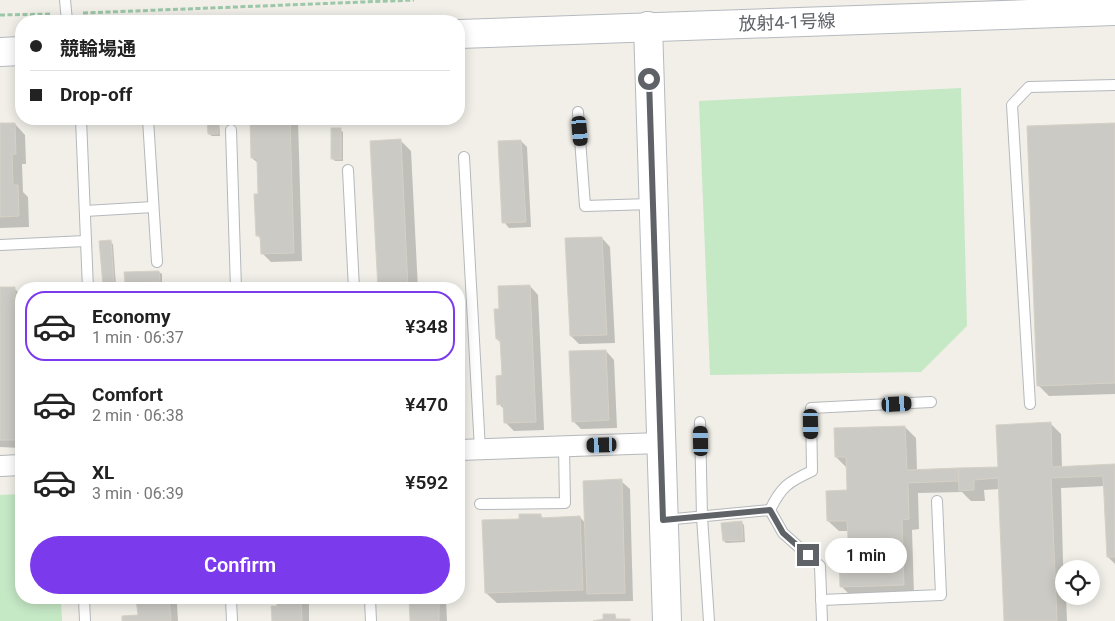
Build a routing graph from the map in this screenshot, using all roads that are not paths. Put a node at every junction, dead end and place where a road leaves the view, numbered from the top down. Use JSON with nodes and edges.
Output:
{"nodes":[{"id":1,"x":64,"y":0,"type":"edge"},
{"id":2,"x":1115,"y":11,"type":"edge"},
{"id":3,"x":66,"y":15,"type":"edge"},
{"id":4,"x":648,"y":26,"type":"junction"},
{"id":5,"x":465,"y":34,"type":"edge"},
{"id":6,"x":0,"y":52,"type":"edge"},
{"id":7,"x":15,"y":52,"type":"edge"},
{"id":8,"x":1115,"y":85,"type":"edge"},
{"id":9,"x":578,"y":112,"type":"dead end"},
{"id":10,"x":81,"y":125,"type":"edge"},
{"id":11,"x":148,"y":125,"type":"edge"},
{"id":12,"x":231,"y":130,"type":"dead end"},
{"id":13,"x":464,"y":156,"type":"dead end"},
{"id":14,"x":348,"y":170,"type":"dead end"},
{"id":15,"x":652,"y":204,"type":"junction"},
{"id":16,"x":153,"y":207,"type":"junction"},
{"id":17,"x":85,"y":211,"type":"junction"},
{"id":18,"x":86,"y":241,"type":"junction"},
{"id":19,"x":0,"y":244,"type":"edge"},
{"id":20,"x":157,"y":262,"type":"dead end"},
{"id":21,"x":88,"y":282,"type":"edge"},
{"id":22,"x":236,"y":282,"type":"edge"},
{"id":23,"x":354,"y":282,"type":"edge"},
{"id":24,"x":931,"y":402,"type":"dead end"},
{"id":25,"x":1030,"y":404,"type":"dead end"},
{"id":26,"x":700,"y":422,"type":"dead end"},
{"id":27,"x":660,"y":444,"type":"junction"},
{"id":28,"x":564,"y":447,"type":"junction"},
{"id":29,"x":465,"y":450,"type":"edge"},
{"id":30,"x":480,"y":450,"type":"junction"},
{"id":31,"x":15,"y":465,"type":"edge"},
{"id":32,"x":0,"y":466,"type":"edge"},
{"id":33,"x":937,"y":501,"type":"dead end"},
{"id":34,"x":480,"y":504,"type":"dead end"},
{"id":35,"x":770,"y":510,"type":"junction"},
{"id":36,"x":702,"y":517,"type":"junction"},
{"id":37,"x":663,"y":520,"type":"junction"},
{"id":38,"x":821,"y":600,"type":"junction"},
{"id":39,"x":84,"y":604,"type":"edge"},
{"id":40,"x":231,"y":604,"type":"edge"},
{"id":41,"x":370,"y":604,"type":"edge"},
{"id":42,"x":85,"y":621,"type":"edge"},
{"id":43,"x":232,"y":621,"type":"edge"},
{"id":44,"x":371,"y":621,"type":"edge"},
{"id":45,"x":667,"y":621,"type":"edge"},
{"id":46,"x":710,"y":621,"type":"edge"},
{"id":47,"x":822,"y":621,"type":"edge"}],
"edges":[{"from":1,"to":3,"type":"lane"},
{"from":2,"to":4,"type":"street","name":"放射4-1号線"},
{"from":4,"to":5,"type":"street","name":"放射4-1号線"},
{"from":4,"to":15,"type":"street"},
{"from":6,"to":7,"type":"street"},
{"from":8,"to":25,"type":"lane"},
{"from":9,"to":15,"type":"lane"},
{"from":10,"to":17,"type":"lane"},
{"from":11,"to":16,"type":"lane"},
{"from":12,"to":22,"type":"lane"},
{"from":13,"to":30,"type":"lane"},
{"from":14,"to":23,"type":"lane"},
{"from":15,"to":27,"type":"street"},
{"from":16,"to":17,"type":"lane"},
{"from":16,"to":20,"type":"lane"},
{"from":17,"to":18,"type":"lane"},
{"from":18,"to":19,"type":"lane"},
{"from":18,"to":21,"type":"lane"},
{"from":24,"to":35,"type":"lane"},
{"from":26,"to":36,"type":"lane"},
{"from":27,"to":28,"type":"street"},
{"from":27,"to":37,"type":"street"},
{"from":28,"to":30,"type":"street"},
{"from":28,"to":34,"type":"lane"},
{"from":29,"to":30,"type":"street"},
{"from":31,"to":32,"type":"street"},
{"from":33,"to":38,"type":"lane"},
{"from":35,"to":36,"type":"lane"},
{"from":35,"to":38,"type":"lane"},
{"from":36,"to":37,"type":"lane"},
{"from":36,"to":46,"type":"lane"},
{"from":37,"to":45,"type":"street"},
{"from":38,"to":47,"type":"lane"},
{"from":39,"to":42,"type":"lane"},
{"from":40,"to":43,"type":"lane"},
{"from":41,"to":44,"type":"lane"}]}
